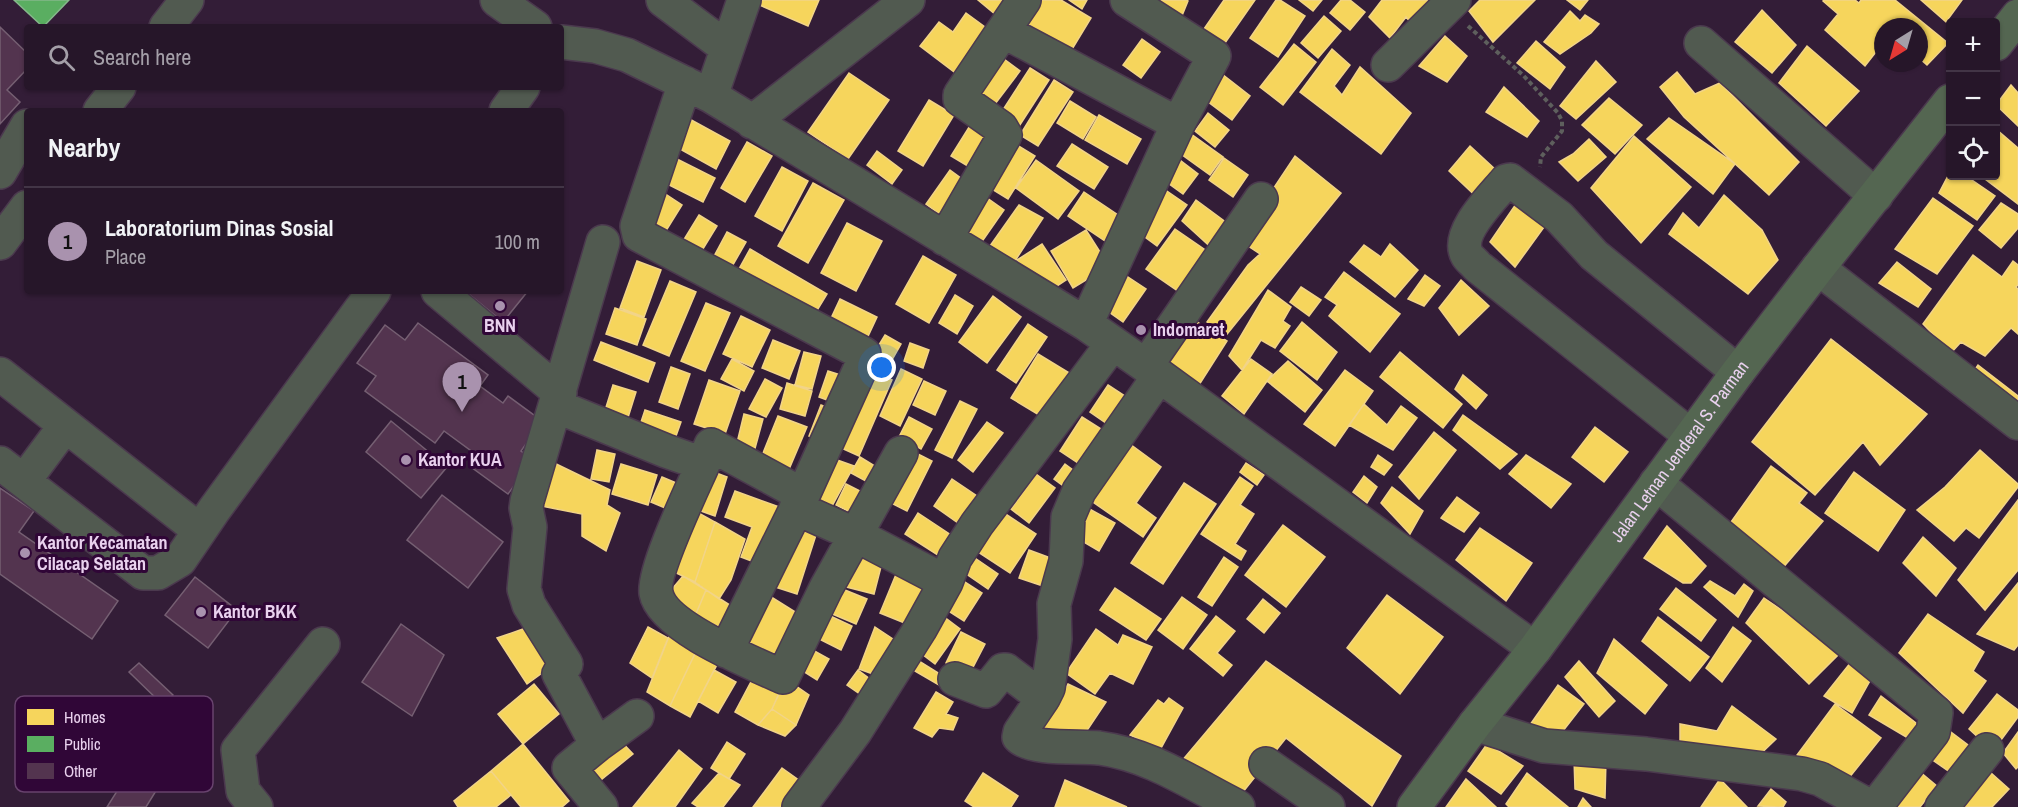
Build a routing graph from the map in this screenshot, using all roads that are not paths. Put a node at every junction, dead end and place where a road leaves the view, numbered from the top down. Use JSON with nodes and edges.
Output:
{"nodes":[{"id":1,"x":187,"y":0,"type":"edge"},
{"id":2,"x":497,"y":0,"type":"edge"},
{"id":3,"x":663,"y":0,"type":"edge"},
{"id":4,"x":744,"y":0,"type":"edge"},
{"id":5,"x":908,"y":0,"type":"edge"},
{"id":6,"x":1024,"y":0,"type":"edge"},
{"id":7,"x":1127,"y":0,"type":"edge"},
{"id":8,"x":1450,"y":4,"type":"edge"},
{"id":9,"x":2018,"y":16,"type":"edge"},
{"id":10,"x":168,"y":24,"type":"edge"},
{"id":11,"x":531,"y":24,"type":"edge"},
{"id":12,"x":1003,"y":31,"type":"junction"},
{"id":13,"x":2000,"y":38,"type":"edge"},
{"id":14,"x":564,"y":42,"type":"edge"},
{"id":15,"x":1701,"y":43,"type":"dead end"},
{"id":16,"x":727,"y":48,"type":"junction"},
{"id":17,"x":1388,"y":65,"type":"dead end"},
{"id":18,"x":698,"y":89,"type":"junction"},
{"id":19,"x":117,"y":90,"type":"edge"},
{"id":20,"x":521,"y":90,"type":"edge"},
{"id":21,"x":1946,"y":106,"type":"edge"},
{"id":22,"x":102,"y":108,"type":"edge"},
{"id":23,"x":508,"y":108,"type":"edge"},
{"id":24,"x":752,"y":122,"type":"junction"},
{"id":25,"x":1178,"y":124,"type":"junction"},
{"id":26,"x":24,"y":131,"type":"edge"},
{"id":27,"x":0,"y":172,"type":"edge"},
{"id":28,"x":1876,"y":196,"type":"junction"},
{"id":29,"x":1261,"y":199,"type":"dead end"},
{"id":30,"x":24,"y":211,"type":"edge"},
{"id":31,"x":945,"y":239,"type":"junction"},
{"id":32,"x":603,"y":242,"type":"dead end"},
{"id":33,"x":0,"y":243,"type":"edge"},
{"id":34,"x":1818,"y":268,"type":"junction"},
{"id":35,"x":372,"y":294,"type":"edge"},
{"id":36,"x":441,"y":294,"type":"edge"},
{"id":37,"x":1086,"y":324,"type":"junction"},
{"id":38,"x":1113,"y":343,"type":"junction"},
{"id":39,"x":1153,"y":371,"type":"junction"},
{"id":40,"x":1738,"y":372,"type":"junction"},
{"id":41,"x":0,"y":374,"type":"edge"},
{"id":42,"x":558,"y":399,"type":"junction"},
{"id":43,"x":2018,"y":423,"type":"edge"},
{"id":44,"x":65,"y":426,"type":"junction"},
{"id":45,"x":1691,"y":436,"type":"junction"},
{"id":46,"x":901,"y":453,"type":"dead end"},
{"id":47,"x":703,"y":464,"type":"junction"},
{"id":48,"x":12,"y":472,"type":"edge"},
{"id":49,"x":1656,"y":483,"type":"junction"},
{"id":50,"x":799,"y":501,"type":"junction"},
{"id":51,"x":199,"y":530,"type":"junction"},
{"id":52,"x":856,"y":535,"type":"junction"},
{"id":53,"x":946,"y":582,"type":"junction"},
{"id":54,"x":323,"y":644,"type":"dead end"},
{"id":55,"x":1535,"y":649,"type":"junction"},
{"id":56,"x":726,"y":651,"type":"junction"},
{"id":57,"x":955,"y":679,"type":"dead end"},
{"id":58,"x":1043,"y":698,"type":"junction"},
{"id":59,"x":637,"y":716,"type":"dead end"},
{"id":60,"x":1474,"y":724,"type":"junction"},
{"id":61,"x":597,"y":745,"type":"junction"},
{"id":62,"x":1987,"y":750,"type":"dead end"},
{"id":63,"x":1266,"y":764,"type":"dead end"},
{"id":64,"x":256,"y":807,"type":"edge"},
{"id":65,"x":601,"y":807,"type":"edge"},
{"id":66,"x":799,"y":807,"type":"edge"},
{"id":67,"x":1238,"y":807,"type":"edge"},
{"id":68,"x":1328,"y":807,"type":"edge"},
{"id":69,"x":1414,"y":807,"type":"edge"},
{"id":70,"x":1873,"y":807,"type":"edge"},
{"id":71,"x":1942,"y":807,"type":"edge"}],
"edges":[{"from":1,"to":10,"type":"street"},
{"from":2,"to":11,"type":"street"},
{"from":3,"to":16,"type":"street"},
{"from":4,"to":16,"type":"street"},
{"from":5,"to":24,"type":"street"},
{"from":6,"to":12,"type":"street"},
{"from":7,"to":25,"type":"street"},
{"from":8,"to":17,"type":"street"},
{"from":9,"to":13,"type":"main road"},
{"from":12,"to":25,"type":"street"},
{"from":12,"to":31,"type":"street"},
{"from":14,"to":18,"type":"street"},
{"from":15,"to":28,"type":"street"},
{"from":16,"to":18,"type":"street"},
{"from":18,"to":24,"type":"street"},
{"from":18,"to":50,"type":"street"},
{"from":19,"to":22,"type":"street"},
{"from":20,"to":23,"type":"street"},
{"from":21,"to":28,"type":"main road","name":"Jalan Letnan Jenderal S. Parman"},
{"from":24,"to":31,"type":"street"},
{"from":25,"to":37,"type":"street"},
{"from":26,"to":27,"type":"street"},
{"from":28,"to":34,"type":"main road","name":"Jalan Letnan Jenderal S. Parman"},
{"from":29,"to":39,"type":"street"},
{"from":30,"to":33,"type":"street"},
{"from":31,"to":37,"type":"street"},
{"from":32,"to":42,"type":"street"},
{"from":34,"to":40,"type":"main road","name":"Jalan Letnan Jenderal S. Parman"},
{"from":34,"to":43,"type":"street"},
{"from":35,"to":51,"type":"street"},
{"from":36,"to":42,"type":"street"},
{"from":37,"to":38,"type":"street"},
{"from":38,"to":39,"type":"street"},
{"from":38,"to":53,"type":"street"},
{"from":39,"to":55,"type":"street"},
{"from":39,"to":58,"type":"street"},
{"from":40,"to":45,"type":"main road","name":"Jalan Letnan Jenderal S. Parman"},
{"from":40,"to":45,"type":"street"},
{"from":41,"to":44,"type":"street"},
{"from":42,"to":47,"type":"street"},
{"from":42,"to":61,"type":"street"},
{"from":44,"to":48,"type":"street"},
{"from":44,"to":51,"type":"street"},
{"from":45,"to":49,"type":"main road","name":"Jalan Letnan Jenderal S. Parman"},
{"from":46,"to":52,"type":"street"},
{"from":47,"to":50,"type":"street"},
{"from":47,"to":56,"type":"street"},
{"from":48,"to":51,"type":"street"},
{"from":49,"to":55,"type":"main road","name":"Jalan Letnan Jenderal S. Parman"},
{"from":49,"to":70,"type":"street"},
{"from":50,"to":52,"type":"street"},
{"from":50,"to":56,"type":"street"},
{"from":52,"to":53,"type":"street"},
{"from":52,"to":56,"type":"street"},
{"from":53,"to":66,"type":"street"},
{"from":54,"to":64,"type":"street"},
{"from":55,"to":60,"type":"main road","name":"Jalan Letnan Jenderal S. Parman"},
{"from":57,"to":58,"type":"street"},
{"from":58,"to":67,"type":"street"},
{"from":59,"to":61,"type":"street"},
{"from":60,"to":69,"type":"main road","name":"Jalan Letnan Jenderal S. Parman"},
{"from":60,"to":70,"type":"street"},
{"from":61,"to":65,"type":"street"},
{"from":62,"to":71,"type":"street"},
{"from":63,"to":68,"type":"street"}]}
